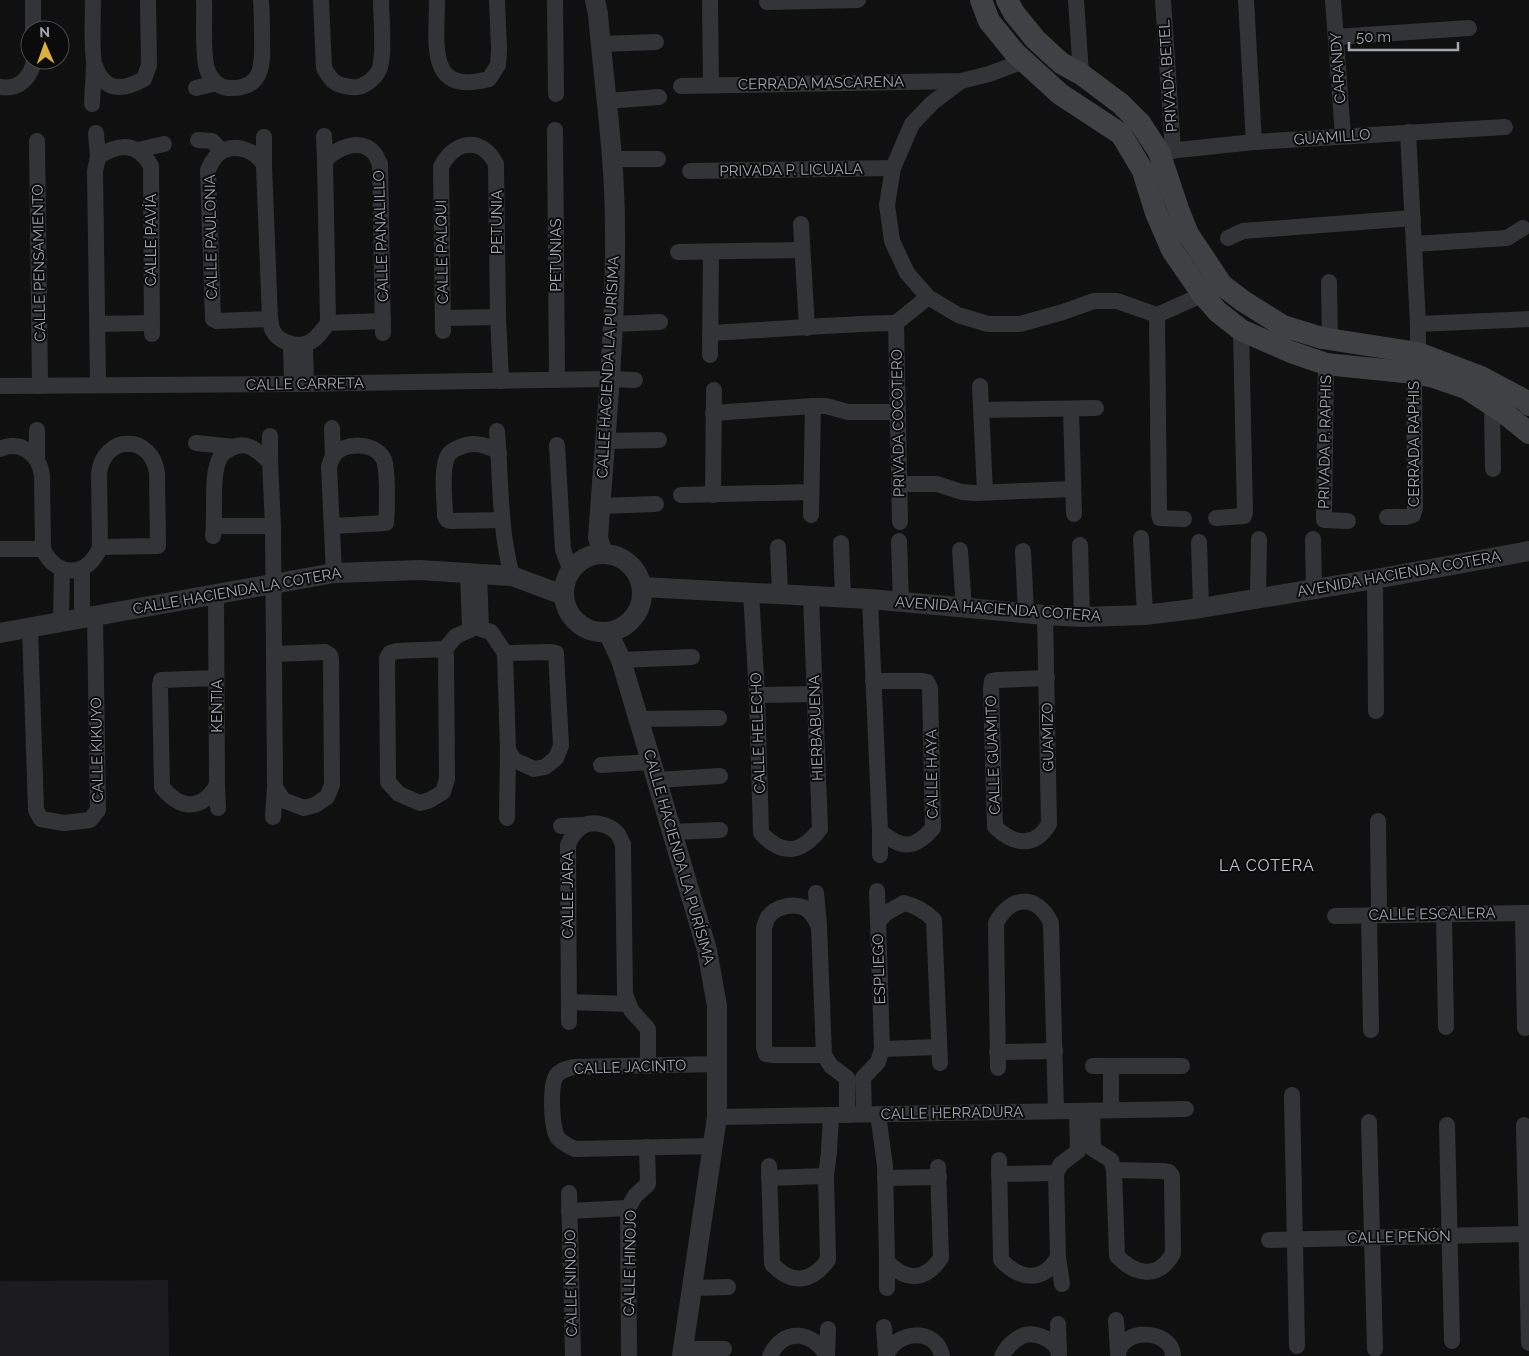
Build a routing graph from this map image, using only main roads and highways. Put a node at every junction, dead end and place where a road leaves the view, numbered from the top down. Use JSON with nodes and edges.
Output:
{"nodes":[{"id":1,"x":981,"y":0,"type":"edge"},
{"id":2,"x":1007,"y":0,"type":"edge"},
{"id":3,"x":1212,"y":290,"type":"junction"},
{"id":4,"x":1416,"y":363,"type":"junction"},
{"id":5,"x":1528,"y":403,"type":"edge"},
{"id":6,"x":1529,"y":433,"type":"edge"}],
"edges":[{"from":1,"to":3,"type":"main road"},
{"from":2,"to":3,"type":"main road"},
{"from":3,"to":4,"type":"main road"},
{"from":3,"to":4,"type":"main road"},
{"from":4,"to":5,"type":"main road"},
{"from":4,"to":6,"type":"main road"}]}
